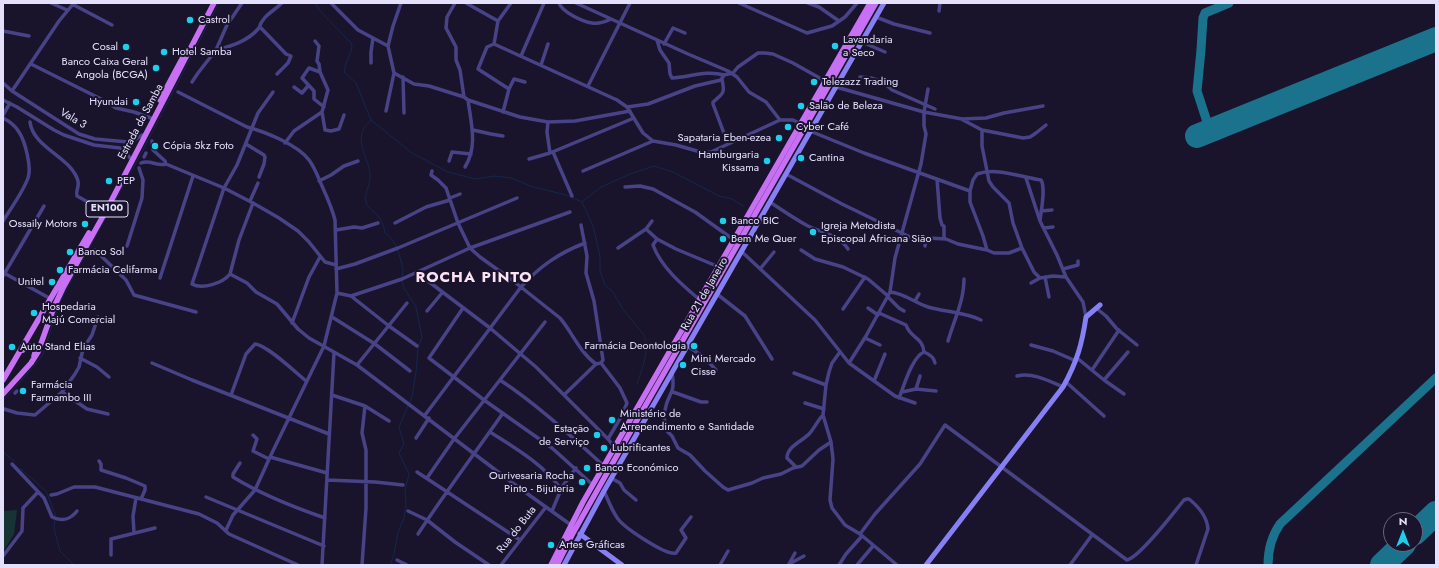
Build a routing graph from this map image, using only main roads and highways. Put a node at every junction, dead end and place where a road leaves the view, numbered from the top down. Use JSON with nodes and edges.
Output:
{"nodes":[{"id":1,"x":210,"y":3,"type":"edge"},
{"id":2,"x":214,"y":3,"type":"edge"},
{"id":3,"x":870,"y":3,"type":"edge"},
{"id":4,"x":876,"y":3,"type":"edge"},
{"id":5,"x":19,"y":355,"type":"junction"},
{"id":6,"x":32,"y":363,"type":"junction"},
{"id":7,"x":3,"y":380,"type":"edge"},
{"id":8,"x":3,"y":394,"type":"edge"},
{"id":9,"x":551,"y":565,"type":"edge"},
{"id":10,"x":557,"y":565,"type":"edge"}],
"edges":[{"from":1,"to":5,"type":"main road","name":"Estrada da Samba","number":"EN100"},
{"from":2,"to":6,"type":"main road","name":"Estrada da Samba","number":"EN100"},
{"from":3,"to":9,"type":"main road","name":"Rua 21 de Janeiro"},
{"from":4,"to":10,"type":"main road"},
{"from":5,"to":6,"type":"main road"},
{"from":5,"to":7,"type":"main road","name":"Estrada da Samba","number":"EN100"},
{"from":6,"to":8,"type":"main road","name":"Estrada da Samba","number":"EN100"}]}
